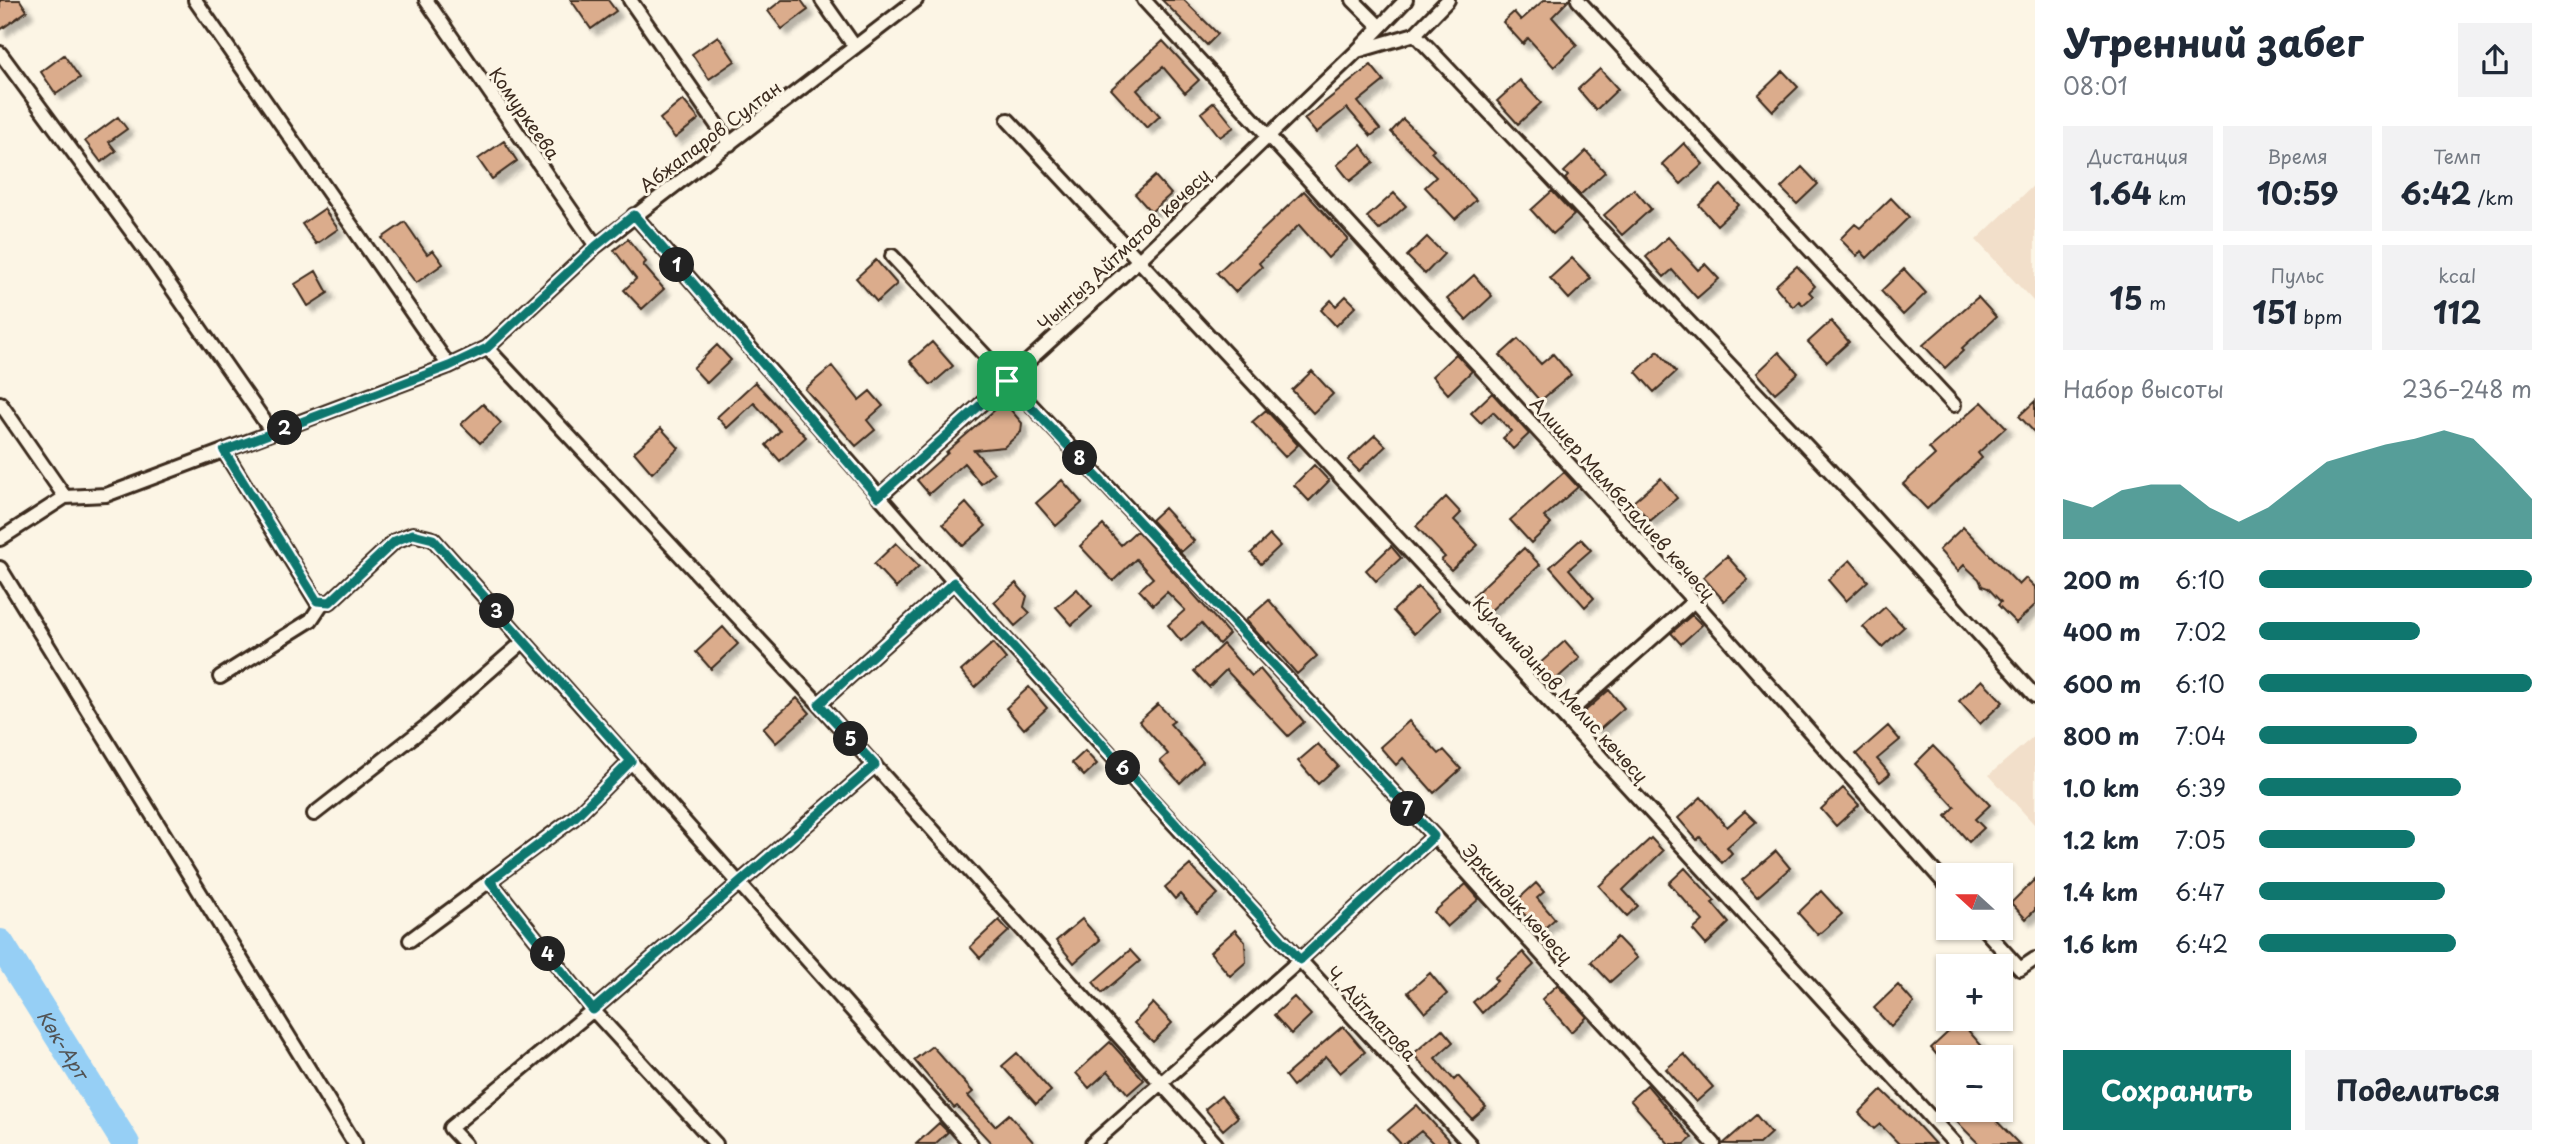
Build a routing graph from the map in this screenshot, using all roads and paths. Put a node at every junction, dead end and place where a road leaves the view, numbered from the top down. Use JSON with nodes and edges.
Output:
{"nodes":[{"id":1,"x":195,"y":0,"type":"edge"},
{"id":2,"x":426,"y":0,"type":"edge"},
{"id":3,"x":631,"y":0,"type":"edge"},
{"id":4,"x":822,"y":0,"type":"edge"},
{"id":5,"x":916,"y":0,"type":"edge"},
{"id":6,"x":1144,"y":0,"type":"edge"},
{"id":7,"x":1353,"y":0,"type":"edge"},
{"id":8,"x":1406,"y":0,"type":"edge"},
{"id":9,"x":1448,"y":0,"type":"edge"},
{"id":10,"x":1578,"y":0,"type":"edge"},
{"id":11,"x":1379,"y":26,"type":"junction"},
{"id":12,"x":1415,"y":34,"type":"junction"},
{"id":13,"x":855,"y":47,"type":"junction"},
{"id":14,"x":1357,"y":51,"type":"junction"},
{"id":15,"x":0,"y":53,"type":"edge"},
{"id":16,"x":1008,"y":120,"type":"dead end"},
{"id":17,"x":1269,"y":135,"type":"junction"},
{"id":18,"x":730,"y":144,"type":"junction"},
{"id":19,"x":634,"y":215,"type":"junction"},
{"id":20,"x":596,"y":246,"type":"junction"},
{"id":21,"x":892,"y":256,"type":"dead end"},
{"id":22,"x":1138,"y":261,"type":"junction"},
{"id":23,"x":487,"y":348,"type":"junction"},
{"id":24,"x":449,"y":366,"type":"junction"},
{"id":25,"x":1007,"y":381,"type":"junction"},
{"id":26,"x":0,"y":403,"type":"edge"},
{"id":27,"x":1954,"y":405,"type":"dead end"},
{"id":28,"x":272,"y":432,"type":"junction"},
{"id":29,"x":224,"y":451,"type":"junction"},
{"id":30,"x":65,"y":497,"type":"junction"},
{"id":31,"x":878,"y":497,"type":"junction"},
{"id":32,"x":0,"y":539,"type":"edge"},
{"id":33,"x":0,"y":568,"type":"edge"},
{"id":34,"x":954,"y":582,"type":"junction"},
{"id":35,"x":1694,"y":601,"type":"junction"},
{"id":36,"x":323,"y":602,"type":"junction"},
{"id":37,"x":524,"y":641,"type":"junction"},
{"id":38,"x":220,"y":677,"type":"dead end"},
{"id":39,"x":2035,"y":696,"type":"edge"},
{"id":40,"x":819,"y":704,"type":"junction"},
{"id":41,"x":1564,"y":717,"type":"junction"},
{"id":42,"x":631,"y":761,"type":"junction"},
{"id":43,"x":875,"y":765,"type":"junction"},
{"id":44,"x":314,"y":814,"type":"dead end"},
{"id":45,"x":1434,"y":836,"type":"junction"},
{"id":46,"x":1936,"y":873,"type":"edge"},
{"id":47,"x":490,"y":881,"type":"junction"},
{"id":48,"x":740,"y":882,"type":"junction"},
{"id":49,"x":410,"y":940,"type":"dead end"},
{"id":50,"x":1994,"y":940,"type":"edge"},
{"id":51,"x":2035,"y":959,"type":"edge"},
{"id":52,"x":1300,"y":960,"type":"junction"},
{"id":53,"x":593,"y":1010,"type":"junction"},
{"id":54,"x":1161,"y":1083,"type":"junction"},
{"id":55,"x":355,"y":1144,"type":"edge"},
{"id":56,"x":464,"y":1144,"type":"edge"},
{"id":57,"x":716,"y":1144,"type":"edge"},
{"id":58,"x":971,"y":1144,"type":"edge"},
{"id":59,"x":1093,"y":1144,"type":"edge"},
{"id":60,"x":1216,"y":1144,"type":"edge"},
{"id":61,"x":1470,"y":1144,"type":"edge"},
{"id":62,"x":1714,"y":1144,"type":"edge"},
{"id":63,"x":1955,"y":1144,"type":"edge"}],
"edges":[{"from":1,"to":24,"type":"street"},
{"from":2,"to":20,"type":"street","name":"Комуркеева"},
{"from":3,"to":18,"type":"street"},
{"from":4,"to":13,"type":"street"},
{"from":5,"to":13,"type":"street","name":"Абжапаров Султан"},
{"from":6,"to":17,"type":"street","name":"Алишер Мамбеталиев көчөсү"},
{"from":7,"to":11,"type":"street"},
{"from":8,"to":11,"type":"street","name":"Чынгыз Айтматов көчөсү"},
{"from":9,"to":12,"type":"street","name":"Чынгыз Айтматов көчөсү"},
{"from":10,"to":27,"type":"street"},
{"from":11,"to":14,"type":"street","name":"Чынгыз Айтматов көчөсү"},
{"from":12,"to":14,"type":"street","name":"Чынгыз Айтматов көчөсү"},
{"from":12,"to":39,"type":"street"},
{"from":13,"to":18,"type":"street","name":"Абжапаров Султан"},
{"from":14,"to":17,"type":"street","name":"Чынгыз Айтматов көчөсү"},
{"from":15,"to":28,"type":"street"},
{"from":16,"to":22,"type":"street","name":"Куламидинов Мелис көчөсү"},
{"from":17,"to":22,"type":"street","name":"Чынгыз Айтматов көчөсү"},
{"from":17,"to":35,"type":"street","name":"Алишер Мамбеталиев көчөсү"},
{"from":18,"to":19,"type":"street","name":"Абжапаров Султан"},
{"from":19,"to":20,"type":"street","name":"Абжапаров Султан"},
{"from":19,"to":31,"type":"street","name":"Ч. Айтматова"},
{"from":20,"to":23,"type":"street","name":"Абжапаров Султан"},
{"from":21,"to":25,"type":"street","name":"Эркиндик көчөсү"},
{"from":22,"to":25,"type":"street","name":"Чынгыз Айтматов көчөсү"},
{"from":22,"to":41,"type":"street","name":"Куламидинов Мелис көчөсү"},
{"from":23,"to":24,"type":"street","name":"Абжапаров Султан"},
{"from":23,"to":40,"type":"street"},
{"from":24,"to":28,"type":"street","name":"Абжапаров Султан"},
{"from":25,"to":31,"type":"street","name":"Чынгыз Айтматов көчөсү"},
{"from":25,"to":45,"type":"street","name":"Эркиндик көчөсү"},
{"from":26,"to":30,"type":"street"},
{"from":28,"to":29,"type":"street","name":"Абжапаров Султан"},
{"from":29,"to":30,"type":"street","name":"Абжапаров Султан"},
{"from":29,"to":36,"type":"street"},
{"from":30,"to":32,"type":"street"},
{"from":31,"to":34,"type":"street","name":"Ч. Айтматова"},
{"from":33,"to":55,"type":"street"},
{"from":34,"to":40,"type":"street"},
{"from":34,"to":52,"type":"street","name":"Ч. Айтматова"},
{"from":35,"to":41,"type":"street"},
{"from":35,"to":46,"type":"street","name":"Алишер Мамбеталиев көчөсү"},
{"from":36,"to":37,"type":"street"},
{"from":36,"to":38,"type":"street"},
{"from":37,"to":42,"type":"street"},
{"from":37,"to":44,"type":"street"},
{"from":40,"to":43,"type":"street"},
{"from":41,"to":63,"type":"street","name":"Куламидинов Мелис көчөсү"},
{"from":42,"to":47,"type":"street"},
{"from":42,"to":48,"type":"street"},
{"from":43,"to":48,"type":"street"},
{"from":43,"to":54,"type":"street"},
{"from":45,"to":52,"type":"street"},
{"from":45,"to":62,"type":"street","name":"Эркиндик көчөсү"},
{"from":47,"to":49,"type":"street"},
{"from":47,"to":53,"type":"street"},
{"from":48,"to":53,"type":"street"},
{"from":48,"to":58,"type":"street"},
{"from":50,"to":51,"type":"street"},
{"from":52,"to":54,"type":"street"},
{"from":52,"to":61,"type":"street","name":"Ч. Айтматова"},
{"from":53,"to":56,"type":"street"},
{"from":53,"to":57,"type":"street"},
{"from":54,"to":59,"type":"street"},
{"from":54,"to":60,"type":"street"}]}
